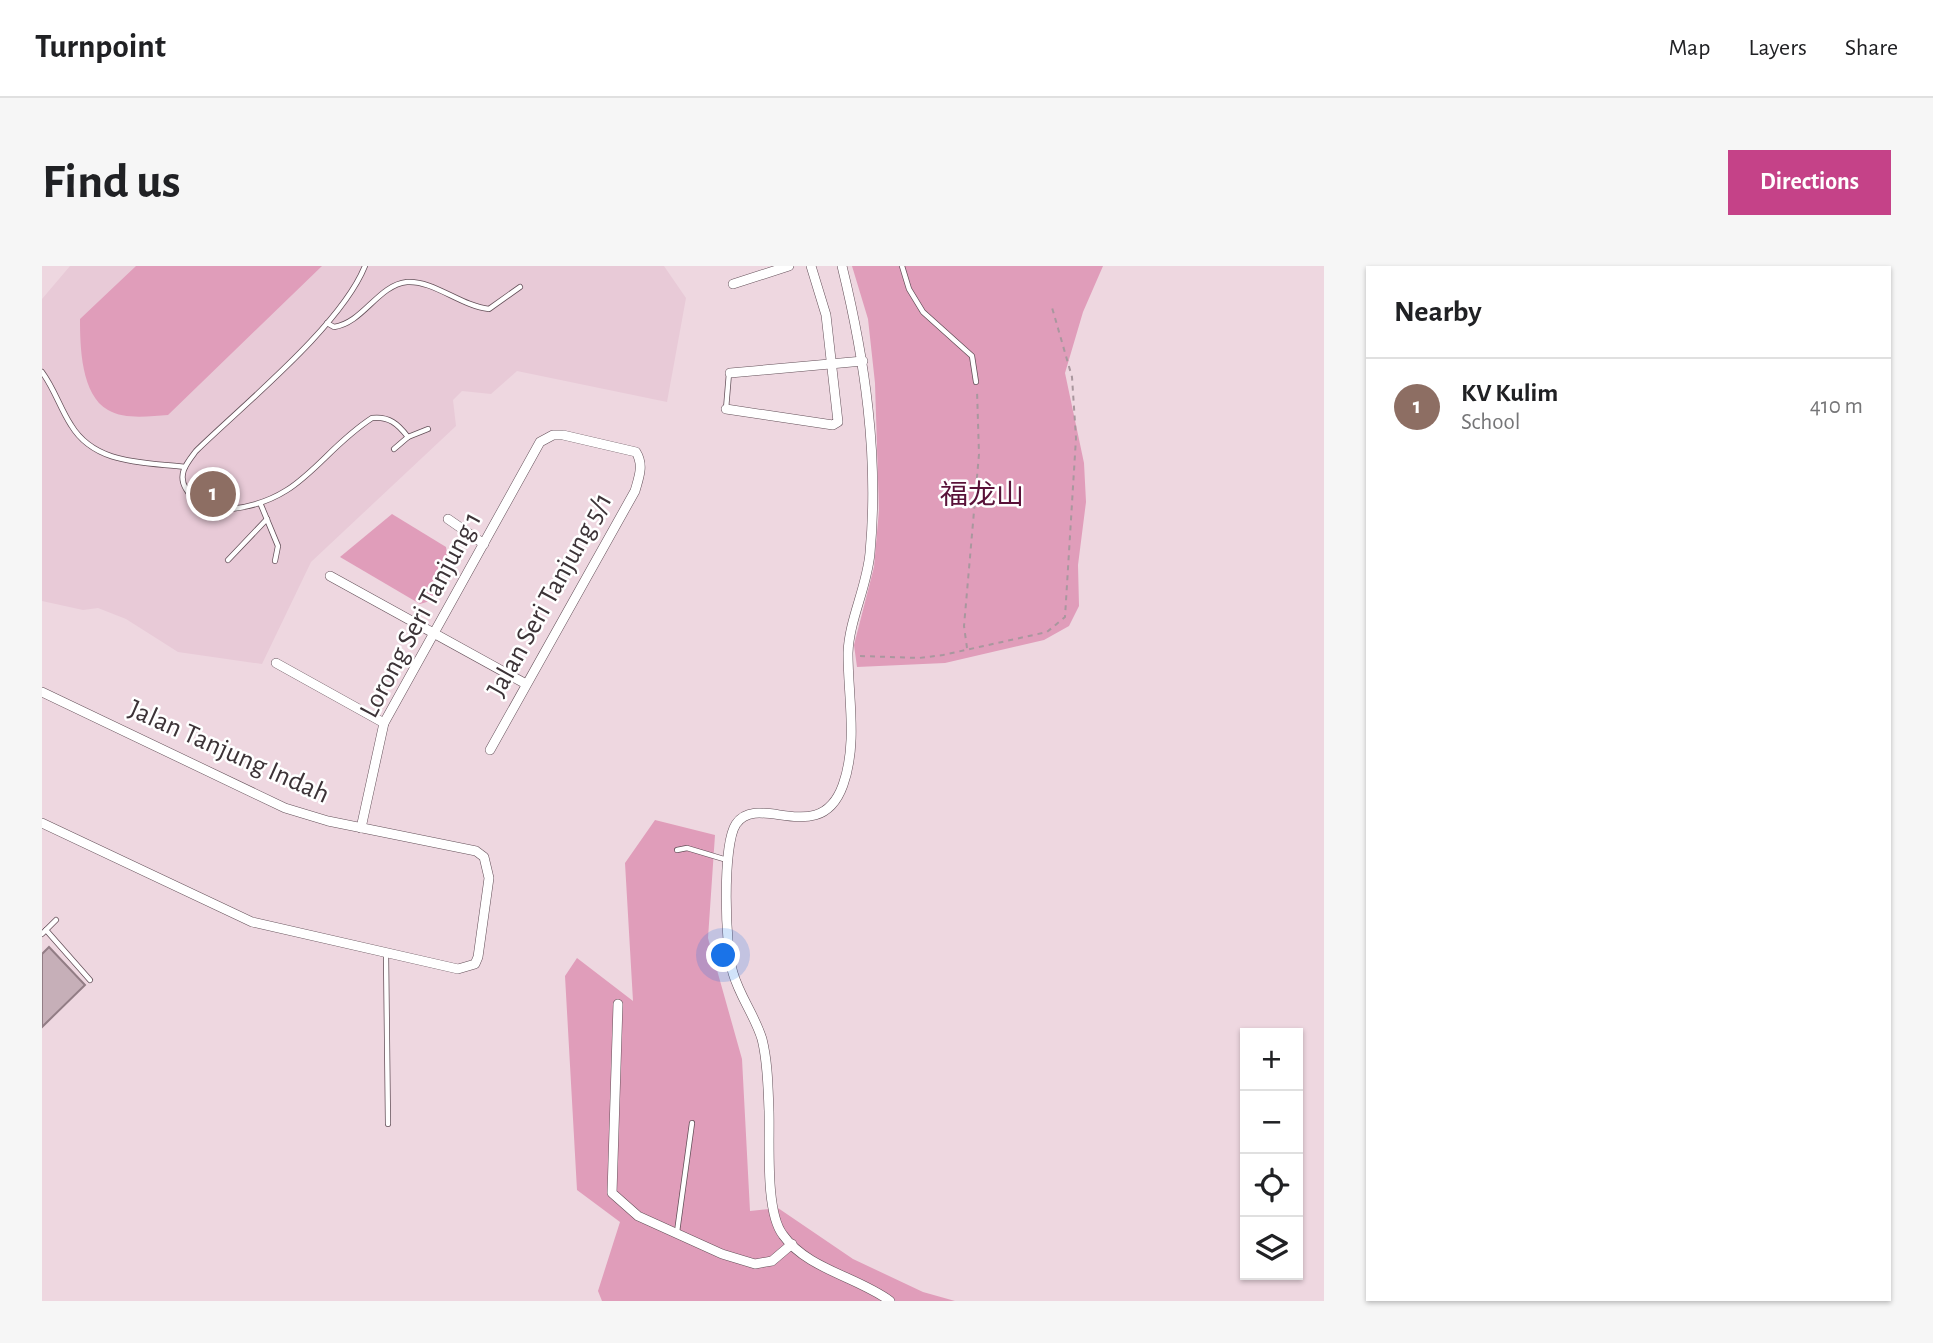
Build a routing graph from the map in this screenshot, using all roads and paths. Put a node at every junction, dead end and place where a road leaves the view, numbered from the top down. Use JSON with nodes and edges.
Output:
{"nodes":[{"id":1,"x":365,"y":266,"type":"edge"},
{"id":2,"x":789,"y":266,"type":"edge"},
{"id":3,"x":811,"y":266,"type":"edge"},
{"id":4,"x":842,"y":266,"type":"edge"},
{"id":5,"x":902,"y":266,"type":"edge"},
{"id":6,"x":733,"y":284,"type":"dead end"},
{"id":7,"x":520,"y":287,"type":"dead end"},
{"id":8,"x":1051,"y":304,"type":"dead end"},
{"id":9,"x":327,"y":323,"type":"junction"},
{"id":10,"x":863,"y":361,"type":"junction"},
{"id":11,"x":834,"y":364,"type":"junction"},
{"id":12,"x":42,"y":372,"type":"edge"},
{"id":13,"x":730,"y":373,"type":"joint"},
{"id":14,"x":976,"y":382,"type":"joint"},
{"id":15,"x":726,"y":409,"type":"joint"},
{"id":16,"x":428,"y":429,"type":"dead end"},
{"id":17,"x":550,"y":436,"type":"joint"},
{"id":18,"x":408,"y":437,"type":"junction"},
{"id":19,"x":394,"y":449,"type":"dead end"},
{"id":20,"x":185,"y":467,"type":"junction"},
{"id":21,"x":261,"y":505,"type":"junction"},
{"id":22,"x":267,"y":519,"type":"junction"},
{"id":23,"x":448,"y":519,"type":"dead end"},
{"id":24,"x":484,"y":544,"type":"junction"},
{"id":25,"x":228,"y":560,"type":"dead end"},
{"id":26,"x":275,"y":561,"type":"dead end"},
{"id":27,"x":330,"y":576,"type":"dead end"},
{"id":28,"x":433,"y":634,"type":"junction"},
{"id":29,"x":967,"y":648,"type":"junction"},
{"id":30,"x":848,"y":654,"type":"junction"},
{"id":31,"x":276,"y":663,"type":"dead end"},
{"id":32,"x":526,"y":684,"type":"junction"},
{"id":33,"x":42,"y":692,"type":"edge"},
{"id":34,"x":384,"y":723,"type":"junction"},
{"id":35,"x":490,"y":750,"type":"dead end"},
{"id":36,"x":42,"y":823,"type":"edge"},
{"id":37,"x":361,"y":828,"type":"junction"},
{"id":38,"x":677,"y":849,"type":"dead end"},
{"id":39,"x":728,"y":860,"type":"junction"},
{"id":40,"x":56,"y":920,"type":"dead end"},
{"id":41,"x":44,"y":932,"type":"edge"},
{"id":42,"x":387,"y":953,"type":"junction"},
{"id":43,"x":90,"y":980,"type":"dead end"},
{"id":44,"x":618,"y":1004,"type":"dead end"},
{"id":45,"x":388,"y":1124,"type":"dead end"},
{"id":46,"x":692,"y":1124,"type":"dead end"},
{"id":47,"x":677,"y":1232,"type":"junction"},
{"id":48,"x":792,"y":1244,"type":"junction"},
{"id":49,"x":890,"y":1301,"type":"edge"}],
"edges":[{"from":1,"to":9,"type":"lane"},
{"from":2,"to":6,"type":"street"},
{"from":3,"to":11,"type":"street"},
{"from":4,"to":10,"type":"street"},
{"from":5,"to":14,"type":"lane"},
{"from":7,"to":9,"type":"lane"},
{"from":8,"to":29,"type":"path"},
{"from":9,"to":20,"type":"lane"},
{"from":10,"to":11,"type":"street"},
{"from":10,"to":30,"type":"street"},
{"from":11,"to":13,"type":"street"},
{"from":11,"to":15,"type":"street"},
{"from":12,"to":20,"type":"lane"},
{"from":13,"to":15,"type":"lane"},
{"from":14,"to":29,"type":"path"},
{"from":16,"to":18,"type":"lane"},
{"from":17,"to":24,"type":"street","name":"Lorong Seri Tanjung 1"},
{"from":17,"to":32,"type":"street","name":"Jalan Seri Tanjung 5/1"},
{"from":18,"to":19,"type":"lane"},
{"from":18,"to":21,"type":"lane"},
{"from":20,"to":21,"type":"lane"},
{"from":21,"to":22,"type":"lane"},
{"from":22,"to":25,"type":"lane"},
{"from":22,"to":26,"type":"lane"},
{"from":23,"to":24,"type":"street"},
{"from":24,"to":28,"type":"street","name":"Lorong Seri Tanjung 1"},
{"from":27,"to":28,"type":"street"},
{"from":28,"to":32,"type":"street"},
{"from":28,"to":34,"type":"street","name":"Lorong Seri Tanjung 1"},
{"from":29,"to":30,"type":"path"},
{"from":30,"to":39,"type":"street"},
{"from":31,"to":34,"type":"street"},
{"from":32,"to":35,"type":"street","name":"Jalan Seri Tanjung 5/1"},
{"from":33,"to":37,"type":"street","name":"Jalan Tanjung Indah"},
{"from":34,"to":37,"type":"street","name":"Lorong Seri Tanjung 1"},
{"from":36,"to":42,"type":"street"},
{"from":37,"to":42,"type":"street","name":"Jalan Tanjung Indah"},
{"from":38,"to":39,"type":"lane"},
{"from":39,"to":48,"type":"street"},
{"from":40,"to":41,"type":"lane"},
{"from":41,"to":43,"type":"lane"},
{"from":42,"to":45,"type":"lane"},
{"from":44,"to":47,"type":"street"},
{"from":46,"to":47,"type":"lane"},
{"from":47,"to":48,"type":"street"},
{"from":48,"to":49,"type":"street"}]}
